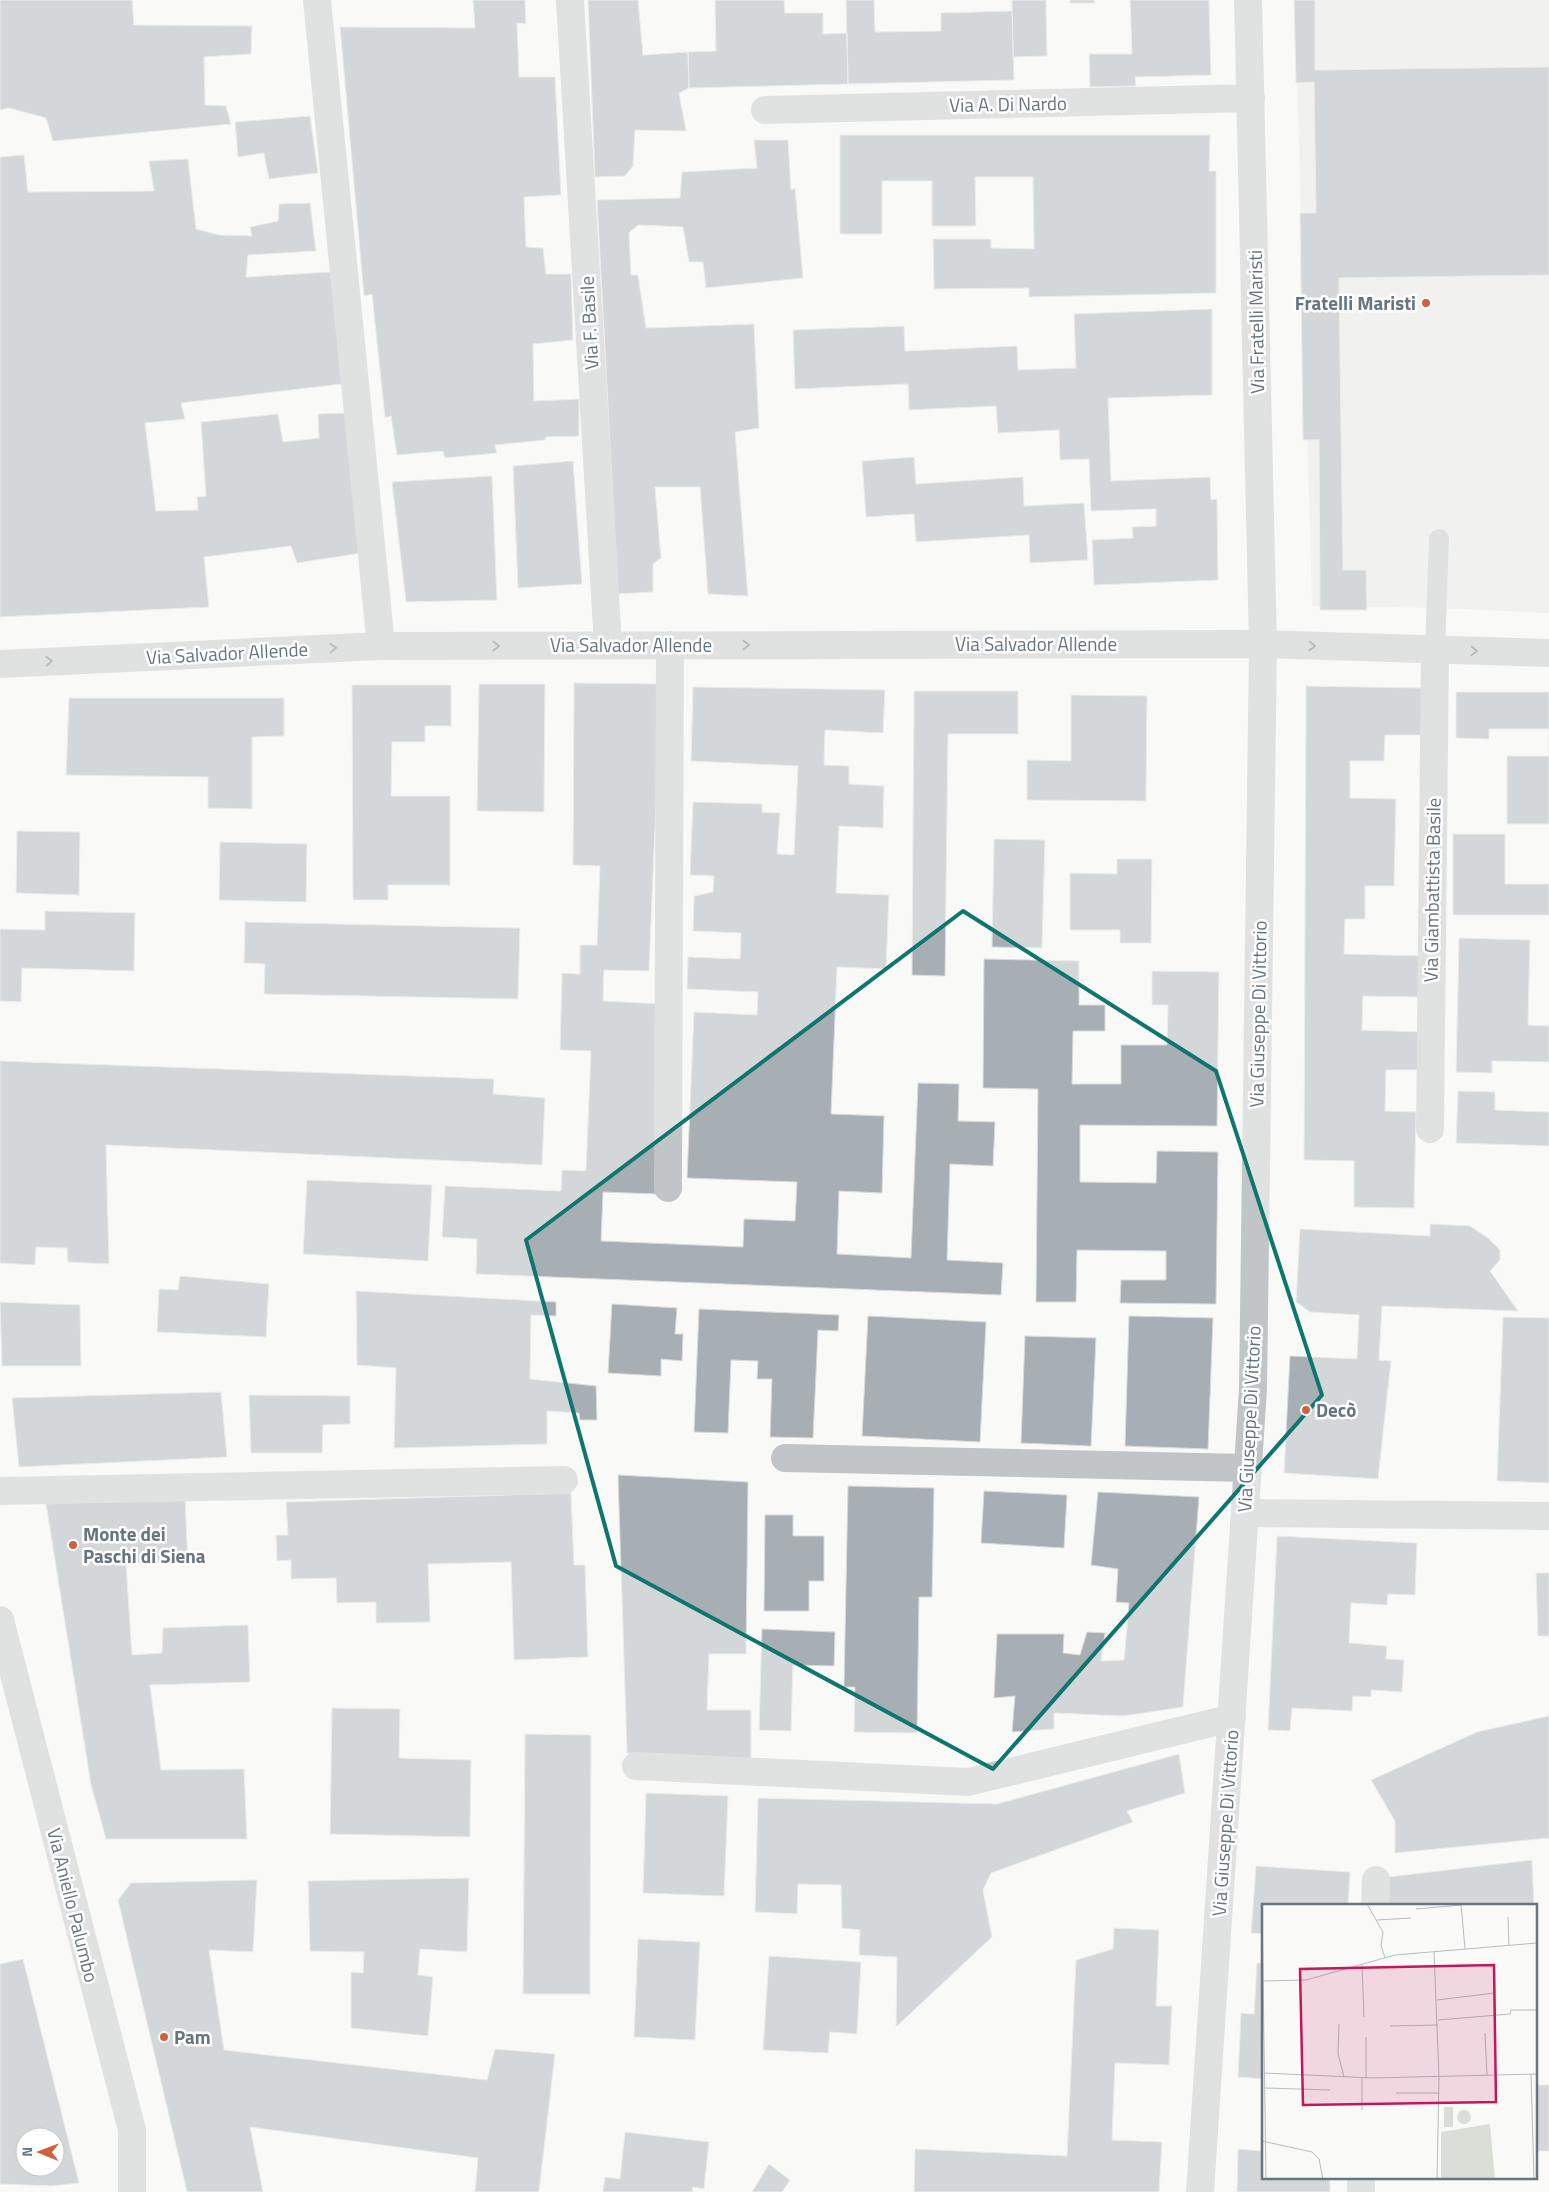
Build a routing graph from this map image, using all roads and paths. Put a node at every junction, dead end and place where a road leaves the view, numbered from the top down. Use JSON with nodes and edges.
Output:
{"nodes":[{"id":1,"x":317,"y":0,"type":"edge"},
{"id":2,"x":570,"y":0,"type":"edge"},
{"id":3,"x":1248,"y":0,"type":"edge"},
{"id":4,"x":1250,"y":98,"type":"junction"},
{"id":5,"x":765,"y":110,"type":"dead end"},
{"id":6,"x":1438,"y":539,"type":"dead end"},
{"id":7,"x":1263,"y":644,"type":"junction"},
{"id":8,"x":670,"y":645,"type":"junction"},
{"id":9,"x":382,"y":646,"type":"junction"},
{"id":10,"x":608,"y":646,"type":"junction"},
{"id":11,"x":1435,"y":650,"type":"junction"},
{"id":12,"x":1549,"y":654,"type":"edge"},
{"id":13,"x":0,"y":664,"type":"edge"},
{"id":14,"x":1430,"y":1129,"type":"dead end"},
{"id":15,"x":668,"y":1188,"type":"dead end"},
{"id":16,"x":785,"y":1458,"type":"dead end"},
{"id":17,"x":1247,"y":1468,"type":"junction"},
{"id":18,"x":564,"y":1480,"type":"dead end"},
{"id":19,"x":0,"y":1491,"type":"edge"},
{"id":20,"x":1244,"y":1512,"type":"junction"},
{"id":21,"x":1549,"y":1516,"type":"edge"},
{"id":22,"x":0,"y":1620,"type":"edge"},
{"id":23,"x":1232,"y":1718,"type":"junction"},
{"id":24,"x":636,"y":1766,"type":"dead end"},
{"id":25,"x":132,"y":2192,"type":"edge"},
{"id":26,"x":1200,"y":2192,"type":"edge"}],
"edges":[{"from":1,"to":9,"type":"street"},
{"from":2,"to":10,"type":"street","name":"Via F. Basile"},
{"from":3,"to":4,"type":"street","name":"Via Fratelli Maristi"},
{"from":4,"to":5,"type":"street","name":"Via A. Di Nardo"},
{"from":4,"to":7,"type":"street","name":"Via Fratelli Maristi"},
{"from":6,"to":11,"type":"lane"},
{"from":8,"to":7,"type":"street","name":"Via Salvador Allende","one_way":true},
{"from":7,"to":11,"type":"street","one_way":true},
{"from":7,"to":17,"type":"street","name":"Via Giuseppe Di Vittorio"},
{"from":8,"to":10,"type":"street","name":"Via Salvador Allende"},
{"from":8,"to":15,"type":"street"},
{"from":9,"to":10,"type":"street","name":"Via Salvador Allende","one_way":true},
{"from":13,"to":9,"type":"street","name":"Via Salvador Allende","one_way":true},
{"from":11,"to":12,"type":"street","one_way":true},
{"from":11,"to":14,"type":"street","name":"Via Giambattista Basile"},
{"from":16,"to":17,"type":"street"},
{"from":17,"to":20,"type":"street","name":"Via Giuseppe Di Vittorio"},
{"from":18,"to":19,"type":"street"},
{"from":20,"to":21,"type":"street"},
{"from":20,"to":23,"type":"street","name":"Via Giuseppe Di Vittorio"},
{"from":22,"to":25,"type":"street","name":"Via Aniello Palumbo"},
{"from":23,"to":24,"type":"street"},
{"from":23,"to":26,"type":"street","name":"Via Giuseppe Di Vittorio"}]}
